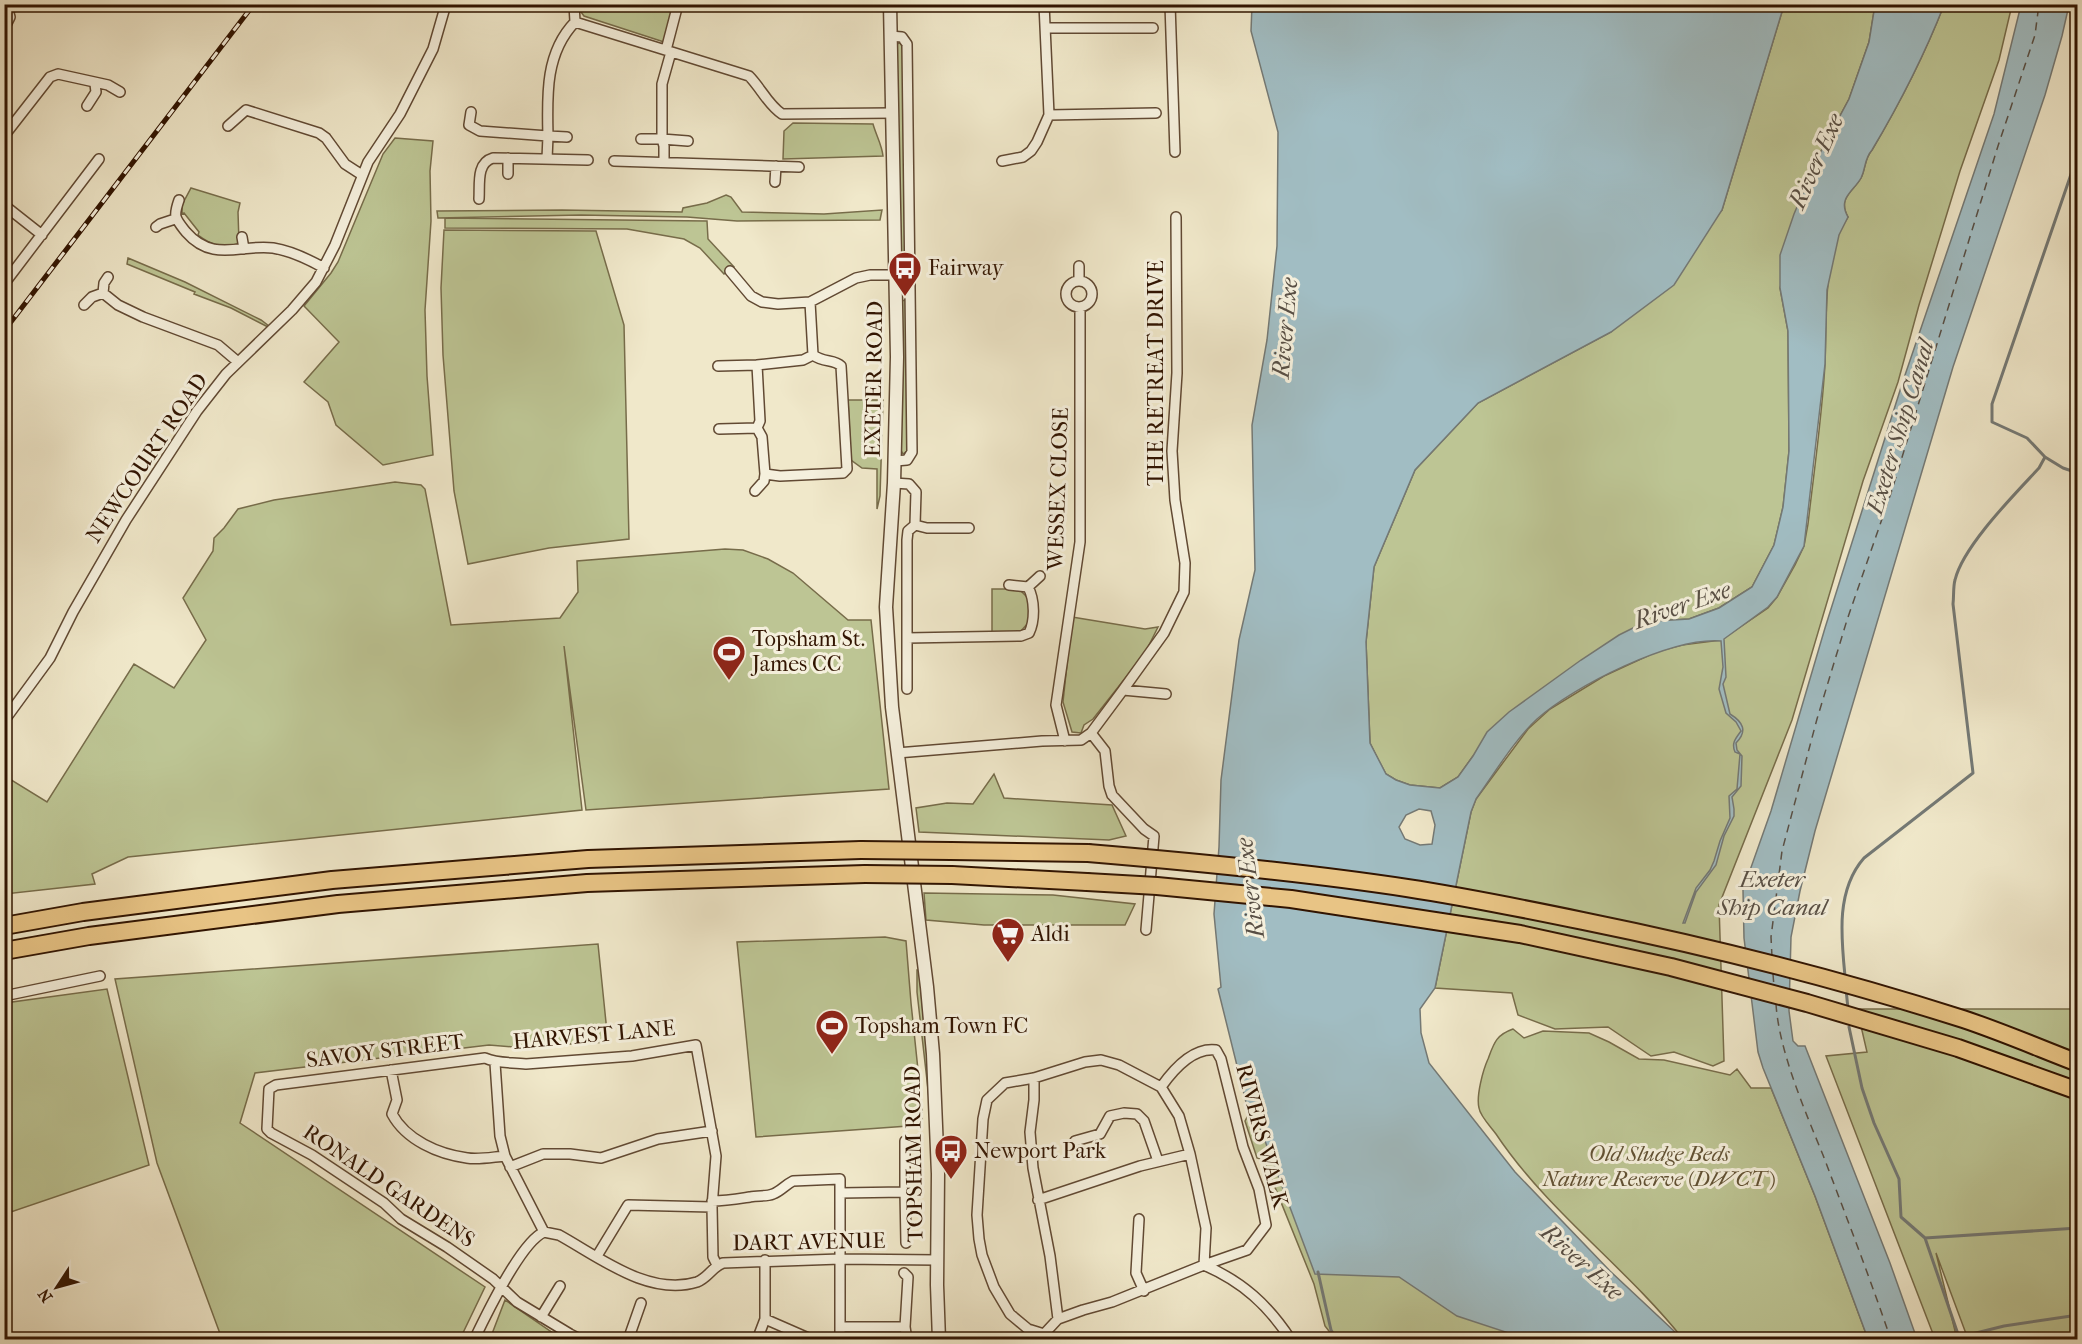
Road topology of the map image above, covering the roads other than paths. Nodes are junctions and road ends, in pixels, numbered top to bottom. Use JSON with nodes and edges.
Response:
{"nodes":[{"id":1,"x":447,"y":4,"type":"edge"},
{"id":2,"x":574,"y":4,"type":"edge"},
{"id":3,"x":678,"y":4,"type":"edge"},
{"id":4,"x":890,"y":4,"type":"edge"},
{"id":5,"x":1044,"y":4,"type":"edge"},
{"id":6,"x":1170,"y":4,"type":"edge"},
{"id":7,"x":9,"y":7,"type":"edge"},
{"id":8,"x":575,"y":22,"type":"junction"},
{"id":9,"x":1045,"y":28,"type":"junction"},
{"id":10,"x":1153,"y":28,"type":"dead end"},
{"id":11,"x":4,"y":29,"type":"edge"},
{"id":12,"x":890,"y":36,"type":"junction"},
{"id":13,"x":669,"y":51,"type":"junction"},
{"id":14,"x":95,"y":84,"type":"junction"},
{"id":15,"x":120,"y":92,"type":"dead end"},
{"id":16,"x":87,"y":106,"type":"dead end"},
{"id":17,"x":471,"y":112,"type":"dead end"},
{"id":18,"x":893,"y":112,"type":"junction"},
{"id":19,"x":1156,"y":113,"type":"dead end"},
{"id":20,"x":1049,"y":115,"type":"junction"},
{"id":21,"x":228,"y":126,"type":"dead end"},
{"id":22,"x":4,"y":136,"type":"edge"},
{"id":23,"x":548,"y":136,"type":"junction"},
{"id":24,"x":567,"y":136,"type":"dead end"},
{"id":25,"x":641,"y":139,"type":"dead end"},
{"id":26,"x":662,"y":139,"type":"junction"},
{"id":27,"x":688,"y":141,"type":"dead end"},
{"id":28,"x":1175,"y":152,"type":"dead end"},
{"id":29,"x":508,"y":158,"type":"junction"},
{"id":30,"x":99,"y":159,"type":"dead end"},
{"id":31,"x":547,"y":159,"type":"junction"},
{"id":32,"x":588,"y":160,"type":"dead end"},
{"id":33,"x":614,"y":161,"type":"dead end"},
{"id":34,"x":1002,"y":161,"type":"dead end"},
{"id":35,"x":664,"y":162,"type":"junction"},
{"id":36,"x":776,"y":166,"type":"junction"},
{"id":37,"x":799,"y":167,"type":"dead end"},
{"id":38,"x":508,"y":174,"type":"dead end"},
{"id":39,"x":362,"y":175,"type":"junction"},
{"id":40,"x":775,"y":182,"type":"dead end"},
{"id":41,"x":479,"y":199,"type":"dead end"},
{"id":42,"x":179,"y":200,"type":"dead end"},
{"id":43,"x":4,"y":205,"type":"edge"},
{"id":44,"x":1176,"y":217,"type":"dead end"},
{"id":45,"x":176,"y":219,"type":"junction"},
{"id":46,"x":156,"y":227,"type":"dead end"},
{"id":47,"x":42,"y":235,"type":"junction"},
{"id":48,"x":242,"y":237,"type":"dead end"},
{"id":49,"x":244,"y":249,"type":"junction"},
{"id":50,"x":1079,"y":266,"type":"dead end"},
{"id":51,"x":324,"y":268,"type":"junction"},
{"id":52,"x":730,"y":271,"type":"dead end"},
{"id":53,"x":896,"y":275,"type":"junction"},
{"id":54,"x":108,"y":277,"type":"dead end"},
{"id":55,"x":1079,"y":281,"type":"junction"},
{"id":56,"x":4,"y":284,"type":"edge"},
{"id":57,"x":103,"y":293,"type":"junction"},
{"id":58,"x":810,"y":302,"type":"junction"},
{"id":59,"x":84,"y":306,"type":"dead end"},
{"id":60,"x":1080,"y":307,"type":"junction"},
{"id":61,"x":813,"y":355,"type":"junction"},
{"id":62,"x":238,"y":362,"type":"junction"},
{"id":63,"x":757,"y":364,"type":"junction"},
{"id":64,"x":718,"y":366,"type":"dead end"},
{"id":65,"x":757,"y":428,"type":"junction"},
{"id":66,"x":719,"y":429,"type":"dead end"},
{"id":67,"x":895,"y":461,"type":"junction"},
{"id":68,"x":765,"y":474,"type":"junction"},
{"id":69,"x":894,"y":483,"type":"junction"},
{"id":70,"x":755,"y":491,"type":"dead end"},
{"id":71,"x":915,"y":525,"type":"junction"},
{"id":72,"x":969,"y":528,"type":"dead end"},
{"id":73,"x":1040,"y":576,"type":"dead end"},
{"id":74,"x":1009,"y":585,"type":"dead end"},
{"id":75,"x":1028,"y":587,"type":"junction"},
{"id":76,"x":907,"y":638,"type":"junction"},
{"id":77,"x":907,"y":689,"type":"dead end"},
{"id":78,"x":1123,"y":690,"type":"junction"},
{"id":79,"x":1166,"y":694,"type":"dead end"},
{"id":80,"x":4,"y":721,"type":"edge"},
{"id":81,"x":1091,"y":733,"type":"junction"},
{"id":82,"x":1065,"y":741,"type":"junction"},
{"id":83,"x":897,"y":753,"type":"junction"},
{"id":84,"x":4,"y":926,"type":"edge"},
{"id":85,"x":1146,"y":930,"type":"dead end"},
{"id":86,"x":4,"y":951,"type":"edge"},
{"id":87,"x":100,"y":976,"type":"dead end"},
{"id":88,"x":4,"y":996,"type":"edge"},
{"id":89,"x":495,"y":1063,"type":"junction"},
{"id":90,"x":2078,"y":1063,"type":"edge"},
{"id":91,"x":391,"y":1070,"type":"junction"},
{"id":92,"x":1034,"y":1078,"type":"junction"},
{"id":93,"x":1161,"y":1087,"type":"junction"},
{"id":94,"x":2078,"y":1091,"type":"edge"},
{"id":95,"x":268,"y":1113,"type":"joint"},
{"id":96,"x":712,"y":1131,"type":"junction"},
{"id":97,"x":906,"y":1141,"type":"dead end"},
{"id":98,"x":1075,"y":1141,"type":"dead end"},
{"id":99,"x":1190,"y":1154,"type":"junction"},
{"id":100,"x":504,"y":1156,"type":"junction"},
{"id":101,"x":1158,"y":1161,"type":"junction"},
{"id":102,"x":510,"y":1167,"type":"junction"},
{"id":103,"x":905,"y":1192,"type":"junction"},
{"id":104,"x":840,"y":1193,"type":"junction"},
{"id":105,"x":1038,"y":1200,"type":"junction"},
{"id":106,"x":712,"y":1204,"type":"junction"},
{"id":107,"x":1139,"y":1219,"type":"dead end"},
{"id":108,"x":544,"y":1232,"type":"junction"},
{"id":109,"x":906,"y":1243,"type":"dead end"},
{"id":110,"x":597,"y":1256,"type":"junction"},
{"id":111,"x":840,"y":1259,"type":"junction"},
{"id":112,"x":765,"y":1260,"type":"junction"},
{"id":113,"x":937,"y":1260,"type":"junction"},
{"id":114,"x":717,"y":1265,"type":"junction"},
{"id":115,"x":1204,"y":1265,"type":"junction"},
{"id":116,"x":904,"y":1273,"type":"dead end"},
{"id":117,"x":502,"y":1286,"type":"junction"},
{"id":118,"x":560,"y":1286,"type":"dead end"},
{"id":119,"x":1144,"y":1291,"type":"junction"},
{"id":120,"x":641,"y":1303,"type":"dead end"},
{"id":121,"x":542,"y":1317,"type":"junction"},
{"id":122,"x":765,"y":1319,"type":"junction"},
{"id":123,"x":1058,"y":1319,"type":"junction"},
{"id":124,"x":841,"y":1327,"type":"junction"},
{"id":125,"x":905,"y":1327,"type":"junction"},
{"id":126,"x":1044,"y":1337,"type":"edge"},
{"id":127,"x":474,"y":1340,"type":"edge"},
{"id":128,"x":582,"y":1340,"type":"edge"},
{"id":129,"x":628,"y":1340,"type":"edge"},
{"id":130,"x":757,"y":1340,"type":"edge"},
{"id":131,"x":813,"y":1340,"type":"edge"},
{"id":132,"x":840,"y":1340,"type":"edge"},
{"id":133,"x":907,"y":1340,"type":"edge"},
{"id":134,"x":939,"y":1340,"type":"edge"},
{"id":135,"x":1291,"y":1340,"type":"edge"}],
"edges":[{"from":1,"to":39,"type":"street","name":"NEWCOURT ROAD"},
{"from":2,"to":8,"type":"street"},
{"from":3,"to":13,"type":"street"},
{"from":4,"to":12,"type":"street","name":"EXETER ROAD"},
{"from":5,"to":9,"type":"street"},
{"from":6,"to":28,"type":"street"},
{"from":7,"to":11,"type":"street"},
{"from":8,"to":13,"type":"street"},
{"from":8,"to":23,"type":"street"},
{"from":9,"to":10,"type":"street"},
{"from":9,"to":20,"type":"street"},
{"from":12,"to":18,"type":"street","name":"EXETER ROAD"},
{"from":12,"to":67,"type":"street"},
{"from":13,"to":18,"type":"street"},
{"from":13,"to":26,"type":"street"},
{"from":14,"to":15,"type":"street"},
{"from":14,"to":16,"type":"street"},
{"from":14,"to":22,"type":"street"},
{"from":17,"to":23,"type":"street"},
{"from":18,"to":53,"type":"street","name":"EXETER ROAD"},
{"from":19,"to":20,"type":"street"},
{"from":20,"to":34,"type":"street"},
{"from":21,"to":39,"type":"street"},
{"from":23,"to":24,"type":"street"},
{"from":23,"to":31,"type":"street"},
{"from":25,"to":26,"type":"street"},
{"from":26,"to":27,"type":"street"},
{"from":26,"to":35,"type":"street"},
{"from":29,"to":31,"type":"street"},
{"from":29,"to":38,"type":"street"},
{"from":29,"to":41,"type":"street"},
{"from":30,"to":47,"type":"street"},
{"from":31,"to":32,"type":"street"},
{"from":33,"to":35,"type":"street"},
{"from":35,"to":36,"type":"street"},
{"from":36,"to":37,"type":"street"},
{"from":36,"to":40,"type":"street"},
{"from":39,"to":51,"type":"street","name":"NEWCOURT ROAD"},
{"from":42,"to":45,"type":"street"},
{"from":43,"to":47,"type":"street"},
{"from":44,"to":78,"type":"street","name":"THE RETREAT DRIVE"},
{"from":45,"to":46,"type":"street"},
{"from":45,"to":49,"type":"street"},
{"from":47,"to":56,"type":"street"},
{"from":48,"to":49,"type":"street"},
{"from":49,"to":51,"type":"street"},
{"from":50,"to":55,"type":"street","name":"WESSEX CLOSE"},
{"from":51,"to":62,"type":"street","name":"NEWCOURT ROAD"},
{"from":52,"to":58,"type":"street"},
{"from":53,"to":58,"type":"street"},
{"from":53,"to":67,"type":"street","name":"EXETER ROAD"},
{"from":54,"to":57,"type":"street"},
{"from":55,"to":60,"type":"street","name":"WESSEX CLOSE"},
{"from":55,"to":60,"type":"street","name":"WESSEX CLOSE"},
{"from":57,"to":59,"type":"street"},
{"from":57,"to":62,"type":"street"},
{"from":58,"to":61,"type":"street"},
{"from":60,"to":82,"type":"street","name":"WESSEX CLOSE"},
{"from":61,"to":63,"type":"street"},
{"from":61,"to":68,"type":"street"},
{"from":62,"to":80,"type":"street","name":"NEWCOURT ROAD"},
{"from":63,"to":64,"type":"street"},
{"from":63,"to":65,"type":"street"},
{"from":65,"to":66,"type":"street"},
{"from":65,"to":68,"type":"street"},
{"from":67,"to":69,"type":"street","name":"EXETER ROAD"},
{"from":68,"to":70,"type":"street"},
{"from":69,"to":71,"type":"street"},
{"from":69,"to":83,"type":"street","name":"EXETER ROAD"},
{"from":71,"to":72,"type":"street"},
{"from":71,"to":76,"type":"street"},
{"from":73,"to":75,"type":"street"},
{"from":74,"to":75,"type":"street"},
{"from":75,"to":76,"type":"street"},
{"from":76,"to":77,"type":"street"},
{"from":78,"to":79,"type":"street"},
{"from":78,"to":81,"type":"street","name":"THE RETREAT DRIVE"},
{"from":81,"to":82,"type":"street"},
{"from":81,"to":85,"type":"street"},
{"from":82,"to":83,"type":"street"},
{"from":83,"to":113,"type":"street","name":"TOPSHAM ROAD"},
{"from":84,"to":90,"type":"highway","bridge":true},
{"from":86,"to":94,"type":"highway","bridge":true},
{"from":87,"to":88,"type":"street"},
{"from":89,"to":91,"type":"street","name":"SAVOY STREET"},
{"from":89,"to":96,"type":"street","name":"HARVEST LANE"},
{"from":89,"to":100,"type":"street","name":"SAVOY STREET"},
{"from":91,"to":95,"type":"street","name":"SAVOY STREET"},
{"from":91,"to":100,"type":"street"},
{"from":92,"to":93,"type":"street"},
{"from":92,"to":105,"type":"street"},
{"from":92,"to":126,"type":"street"},
{"from":93,"to":99,"type":"street"},
{"from":93,"to":115,"type":"street","name":"RIVERS WALK"},
{"from":95,"to":117,"type":"street","name":"RONALD GARDENS"},
{"from":96,"to":102,"type":"street"},
{"from":96,"to":106,"type":"street"},
{"from":97,"to":103,"type":"street"},
{"from":98,"to":101,"type":"street"},
{"from":99,"to":101,"type":"street"},
{"from":99,"to":115,"type":"street"},
{"from":100,"to":102,"type":"street","name":"SAVOY STREET"},
{"from":101,"to":105,"type":"street"},
{"from":102,"to":108,"type":"street","name":"SAVOY STREET"},
{"from":103,"to":104,"type":"street"},
{"from":103,"to":109,"type":"street"},
{"from":104,"to":106,"type":"street"},
{"from":104,"to":111,"type":"street"},
{"from":105,"to":123,"type":"street"},
{"from":106,"to":110,"type":"street"},
{"from":106,"to":114,"type":"street"},
{"from":107,"to":119,"type":"street"},
{"from":108,"to":110,"type":"street","name":"DART AVENUE"},
{"from":108,"to":117,"type":"street"},
{"from":110,"to":114,"type":"street","name":"DART AVENUE"},
{"from":111,"to":112,"type":"street","name":"DART AVENUE"},
{"from":111,"to":113,"type":"street","name":"DART AVENUE"},
{"from":111,"to":124,"type":"street"},
{"from":112,"to":114,"type":"street","name":"DART AVENUE"},
{"from":112,"to":122,"type":"street"},
{"from":113,"to":134,"type":"street","name":"TOPSHAM ROAD"},
{"from":115,"to":119,"type":"street"},
{"from":115,"to":135,"type":"street"},
{"from":116,"to":125,"type":"street"},
{"from":117,"to":121,"type":"street","name":"RONALD GARDENS"},
{"from":117,"to":127,"type":"street"},
{"from":118,"to":121,"type":"street"},
{"from":119,"to":123,"type":"street"},
{"from":120,"to":129,"type":"street"},
{"from":121,"to":128,"type":"street","name":"RONALD GARDENS"},
{"from":122,"to":130,"type":"street"},
{"from":122,"to":131,"type":"street"},
{"from":123,"to":126,"type":"street"},
{"from":124,"to":125,"type":"street"},
{"from":124,"to":132,"type":"street"},
{"from":125,"to":133,"type":"street"}]}
